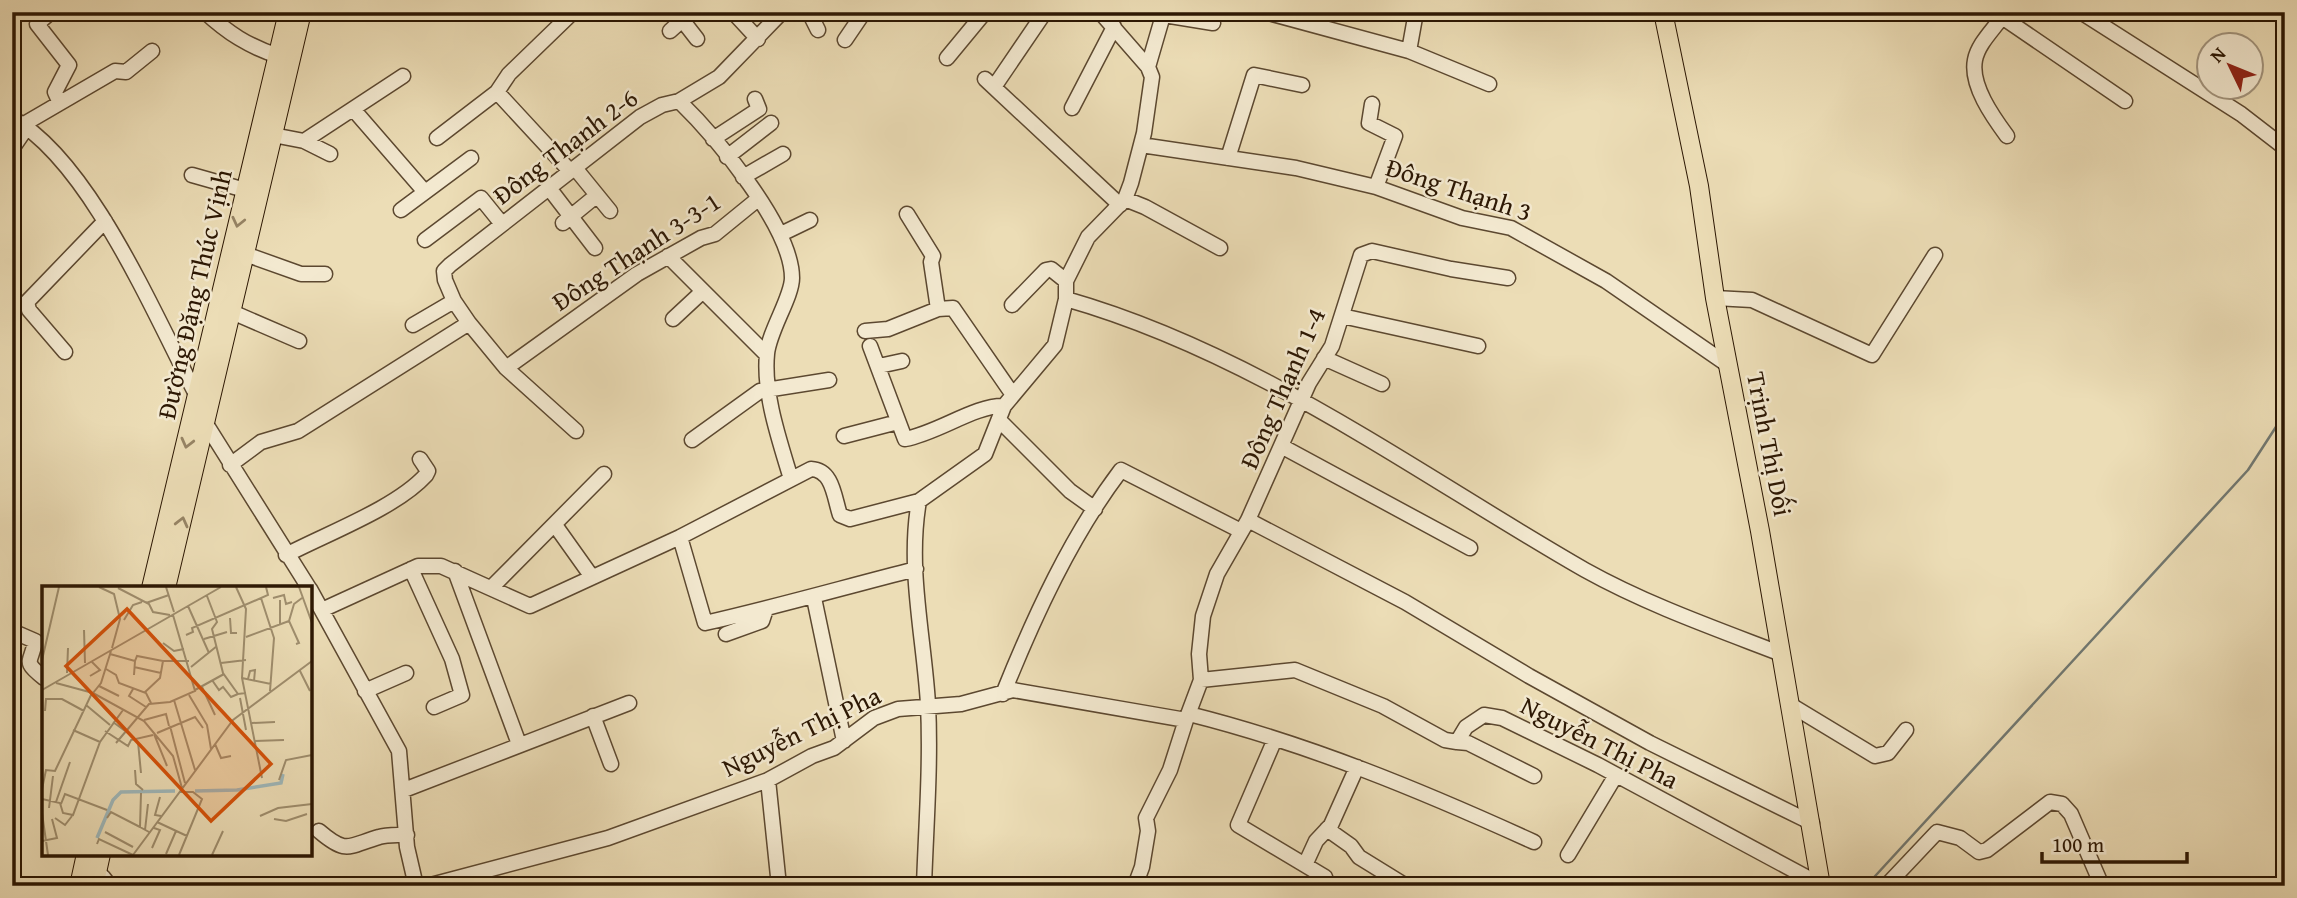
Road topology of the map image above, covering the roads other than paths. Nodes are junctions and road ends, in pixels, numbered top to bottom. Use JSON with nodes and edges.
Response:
{"nodes":[{"id":1,"x":51,"y":12,"type":"edge"},
{"id":2,"x":205,"y":12,"type":"edge"},
{"id":3,"x":733,"y":12,"type":"edge"},
{"id":4,"x":782,"y":12,"type":"edge"},
{"id":5,"x":809,"y":12,"type":"edge"},
{"id":6,"x":864,"y":12,"type":"edge"},
{"id":7,"x":985,"y":12,"type":"edge"},
{"id":8,"x":1045,"y":12,"type":"edge"},
{"id":9,"x":1100,"y":12,"type":"edge"},
{"id":10,"x":1265,"y":12,"type":"edge"},
{"id":11,"x":1416,"y":12,"type":"edge"},
{"id":12,"x":1663,"y":12,"type":"edge"},
{"id":13,"x":2081,"y":12,"type":"edge"},
{"id":14,"x":301,"y":13,"type":"edge"},
{"id":15,"x":1164,"y":13,"type":"edge"},
{"id":16,"x":570,"y":15,"type":"dead end"},
{"id":17,"x":683,"y":15,"type":"edge"},
{"id":18,"x":2004,"y":15,"type":"edge"},
{"id":19,"x":1213,"y":23,"type":"dead end"},
{"id":20,"x":1114,"y":27,"type":"junction"},
{"id":21,"x":818,"y":30,"type":"dead end"},
{"id":22,"x":670,"y":32,"type":"dead end"},
{"id":23,"x":697,"y":38,"type":"dead end"},
{"id":24,"x":758,"y":39,"type":"junction"},
{"id":25,"x":845,"y":40,"type":"dead end"},
{"id":26,"x":152,"y":51,"type":"dead end"},
{"id":27,"x":1409,"y":51,"type":"junction"},
{"id":28,"x":278,"y":56,"type":"junction"},
{"id":29,"x":947,"y":58,"type":"dead end"},
{"id":30,"x":1148,"y":66,"type":"junction"},
{"id":31,"x":403,"y":76,"type":"dead end"},
{"id":32,"x":1489,"y":84,"type":"dead end"},
{"id":33,"x":1301,"y":85,"type":"dead end"},
{"id":34,"x":497,"y":92,"type":"junction"},
{"id":35,"x":755,"y":99,"type":"dead end"},
{"id":36,"x":2125,"y":101,"type":"dead end"},
{"id":37,"x":679,"y":102,"type":"junction"},
{"id":38,"x":60,"y":103,"type":"junction"},
{"id":39,"x":1372,"y":104,"type":"dead end"},
{"id":40,"x":1072,"y":108,"type":"dead end"},
{"id":41,"x":353,"y":109,"type":"junction"},
{"id":42,"x":21,"y":123,"type":"edge"},
{"id":43,"x":771,"y":123,"type":"dead end"},
{"id":44,"x":273,"y":135,"type":"junction"},
{"id":45,"x":2007,"y":135,"type":"dead end"},
{"id":46,"x":437,"y":138,"type":"dead end"},
{"id":47,"x":713,"y":139,"type":"junction"},
{"id":48,"x":304,"y":141,"type":"junction"},
{"id":49,"x":1141,"y":145,"type":"junction"},
{"id":50,"x":2285,"y":148,"type":"edge"},
{"id":51,"x":12,"y":149,"type":"edge"},
{"id":52,"x":330,"y":154,"type":"dead end"},
{"id":53,"x":783,"y":154,"type":"dead end"},
{"id":54,"x":727,"y":157,"type":"junction"},
{"id":55,"x":471,"y":158,"type":"dead end"},
{"id":56,"x":1228,"y":158,"type":"junction"},
{"id":57,"x":573,"y":170,"type":"junction"},
{"id":58,"x":192,"y":175,"type":"dead end"},
{"id":59,"x":743,"y":177,"type":"junction"},
{"id":60,"x":1376,"y":187,"type":"junction"},
{"id":61,"x":549,"y":188,"type":"junction"},
{"id":62,"x":245,"y":190,"type":"junction"},
{"id":63,"x":425,"y":192,"type":"junction"},
{"id":64,"x":596,"y":196,"type":"junction"},
{"id":65,"x":758,"y":198,"type":"junction"},
{"id":66,"x":1122,"y":202,"type":"junction"},
{"id":67,"x":401,"y":210,"type":"dead end"},
{"id":68,"x":610,"y":211,"type":"dead end"},
{"id":69,"x":907,"y":214,"type":"dead end"},
{"id":70,"x":567,"y":220,"type":"junction"},
{"id":71,"x":810,"y":220,"type":"dead end"},
{"id":72,"x":104,"y":221,"type":"junction"},
{"id":73,"x":502,"y":224,"type":"junction"},
{"id":74,"x":781,"y":234,"type":"junction"},
{"id":75,"x":425,"y":240,"type":"dead end"},
{"id":76,"x":595,"y":248,"type":"dead end"},
{"id":77,"x":1220,"y":248,"type":"dead end"},
{"id":78,"x":245,"y":254,"type":"junction"},
{"id":79,"x":1935,"y":255,"type":"dead end"},
{"id":80,"x":668,"y":256,"type":"junction"},
{"id":81,"x":325,"y":274,"type":"dead end"},
{"id":82,"x":1508,"y":278,"type":"dead end"},
{"id":83,"x":1066,"y":281,"type":"junction"},
{"id":84,"x":702,"y":292,"type":"junction"},
{"id":85,"x":1715,"y":298,"type":"junction"},
{"id":86,"x":1066,"y":299,"type":"junction"},
{"id":87,"x":454,"y":302,"type":"junction"},
{"id":88,"x":1012,"y":305,"type":"dead end"},
{"id":89,"x":938,"y":309,"type":"junction"},
{"id":90,"x":232,"y":312,"type":"junction"},
{"id":91,"x":1342,"y":316,"type":"junction"},
{"id":92,"x":673,"y":319,"type":"dead end"},
{"id":93,"x":469,"y":323,"type":"junction"},
{"id":94,"x":412,"y":325,"type":"dead end"},
{"id":95,"x":864,"y":331,"type":"dead end"},
{"id":96,"x":299,"y":341,"type":"dead end"},
{"id":97,"x":870,"y":346,"type":"dead end"},
{"id":98,"x":1478,"y":346,"type":"dead end"},
{"id":99,"x":65,"y":352,"type":"dead end"},
{"id":100,"x":767,"y":355,"type":"junction"},
{"id":101,"x":1324,"y":358,"type":"junction"},
{"id":102,"x":902,"y":361,"type":"dead end"},
{"id":103,"x":1728,"y":365,"type":"junction"},
{"id":104,"x":879,"y":366,"type":"junction"},
{"id":105,"x":506,"y":369,"type":"junction"},
{"id":106,"x":830,"y":380,"type":"dead end"},
{"id":107,"x":1382,"y":384,"type":"dead end"},
{"id":108,"x":770,"y":388,"type":"junction"},
{"id":109,"x":198,"y":398,"type":"junction"},
{"id":110,"x":1303,"y":402,"type":"junction"},
{"id":111,"x":1005,"y":407,"type":"junction"},
{"id":112,"x":898,"y":422,"type":"junction"},
{"id":113,"x":206,"y":424,"type":"junction"},
{"id":114,"x":576,"y":431,"type":"dead end"},
{"id":115,"x":844,"y":436,"type":"dead end"},
{"id":116,"x":691,"y":440,"type":"dead end"},
{"id":117,"x":1283,"y":447,"type":"junction"},
{"id":118,"x":420,"y":459,"type":"dead end"},
{"id":119,"x":230,"y":465,"type":"junction"},
{"id":120,"x":604,"y":474,"type":"dead end"},
{"id":121,"x":791,"y":479,"type":"junction"},
{"id":122,"x":919,"y":501,"type":"junction"},
{"id":123,"x":1095,"y":509,"type":"junction"},
{"id":124,"x":555,"y":525,"type":"junction"},
{"id":125,"x":1245,"y":525,"type":"junction"},
{"id":126,"x":680,"y":537,"type":"junction"},
{"id":127,"x":1470,"y":548,"type":"dead end"},
{"id":128,"x":286,"y":555,"type":"junction"},
{"id":129,"x":411,"y":569,"type":"junction"},
{"id":130,"x":916,"y":569,"type":"junction"},
{"id":131,"x":454,"y":572,"type":"junction"},
{"id":132,"x":592,"y":577,"type":"junction"},
{"id":133,"x":151,"y":586,"type":"edge"},
{"id":134,"x":166,"y":586,"type":"edge"},
{"id":135,"x":309,"y":586,"type":"edge"},
{"id":136,"x":492,"y":587,"type":"junction"},
{"id":137,"x":312,"y":591,"type":"edge"},
{"id":138,"x":814,"y":597,"type":"junction"},
{"id":139,"x":324,"y":609,"type":"junction"},
{"id":140,"x":766,"y":609,"type":"junction"},
{"id":141,"x":12,"y":631,"type":"edge"},
{"id":142,"x":726,"y":634,"type":"dead end"},
{"id":143,"x":1779,"y":653,"type":"junction"},
{"id":144,"x":407,"y":673,"type":"dead end"},
{"id":145,"x":42,"y":676,"type":"edge"},
{"id":146,"x":1201,"y":680,"type":"junction"},
{"id":147,"x":365,"y":691,"type":"junction"},
{"id":148,"x":1003,"y":694,"type":"junction"},
{"id":149,"x":629,"y":703,"type":"dead end"},
{"id":150,"x":1789,"y":704,"type":"junction"},
{"id":151,"x":928,"y":706,"type":"junction"},
{"id":152,"x":434,"y":707,"type":"dead end"},
{"id":153,"x":593,"y":716,"type":"junction"},
{"id":154,"x":1188,"y":717,"type":"junction"},
{"id":155,"x":1906,"y":730,"type":"dead end"},
{"id":156,"x":1275,"y":739,"type":"junction"},
{"id":157,"x":844,"y":741,"type":"junction"},
{"id":158,"x":1457,"y":742,"type":"junction"},
{"id":159,"x":519,"y":744,"type":"junction"},
{"id":160,"x":611,"y":764,"type":"dead end"},
{"id":161,"x":1357,"y":767,"type":"junction"},
{"id":162,"x":1616,"y":775,"type":"junction"},
{"id":163,"x":1534,"y":776,"type":"dead end"},
{"id":164,"x":768,"y":780,"type":"junction"},
{"id":165,"x":404,"y":790,"type":"junction"},
{"id":166,"x":1812,"y":823,"type":"junction"},
{"id":167,"x":1327,"y":829,"type":"junction"},
{"id":168,"x":318,"y":831,"type":"dead end"},
{"id":169,"x":407,"y":835,"type":"junction"},
{"id":170,"x":1534,"y":842,"type":"dead end"},
{"id":171,"x":1567,"y":855,"type":"dead end"},
{"id":172,"x":86,"y":856,"type":"edge"},
{"id":173,"x":101,"y":856,"type":"edge"},
{"id":174,"x":1305,"y":865,"type":"junction"},
{"id":175,"x":1325,"y":877,"type":"dead end"},
{"id":176,"x":100,"y":883,"type":"edge"},
{"id":177,"x":79,"y":886,"type":"edge"},
{"id":178,"x":416,"y":886,"type":"edge"},
{"id":179,"x":427,"y":886,"type":"edge"},
{"id":180,"x":779,"y":886,"type":"edge"},
{"id":181,"x":924,"y":886,"type":"edge"},
{"id":182,"x":1135,"y":886,"type":"edge"},
{"id":183,"x":1406,"y":886,"type":"edge"},
{"id":184,"x":1821,"y":886,"type":"edge"},
{"id":185,"x":1886,"y":886,"type":"edge"},
{"id":186,"x":2102,"y":886,"type":"edge"}],
"edges":[{"from":1,"to":38,"type":"street"},
{"from":2,"to":28,"type":"street"},
{"from":3,"to":24,"type":"street"},
{"from":4,"to":24,"type":"street"},
{"from":5,"to":21,"type":"street"},
{"from":6,"to":25,"type":"street"},
{"from":7,"to":29,"type":"street"},
{"from":8,"to":66,"type":"street"},
{"from":9,"to":20,"type":"street"},
{"from":10,"to":27,"type":"street"},
{"from":11,"to":27,"type":"street"},
{"from":12,"to":85,"type":"main road","name":"Trịnh Thị Dối"},
{"from":13,"to":50,"type":"street"},
{"from":14,"to":28,"type":"main road","name":"Đường Đặng Thúc Vịnh"},
{"from":14,"to":44,"type":"main road","name":"Đường Đặng Thúc Vịnh"},
{"from":15,"to":19,"type":"street"},
{"from":15,"to":30,"type":"street"},
{"from":16,"to":34,"type":"street"},
{"from":17,"to":22,"type":"street"},
{"from":17,"to":23,"type":"street"},
{"from":18,"to":36,"type":"street"},
{"from":18,"to":45,"type":"street"},
{"from":20,"to":30,"type":"street"},
{"from":20,"to":40,"type":"street"},
{"from":24,"to":37,"type":"street"},
{"from":26,"to":38,"type":"street"},
{"from":27,"to":32,"type":"street"},
{"from":28,"to":62,"type":"main road","name":"Đường Đặng Thúc Vịnh"},
{"from":30,"to":49,"type":"street"},
{"from":31,"to":41,"type":"street"},
{"from":33,"to":56,"type":"street"},
{"from":34,"to":46,"type":"street"},
{"from":34,"to":57,"type":"street"},
{"from":35,"to":47,"type":"street"},
{"from":37,"to":47,"type":"street","name":"Đông Thạnh 2-6"},
{"from":37,"to":57,"type":"street","name":"Đông Thạnh 2-6"},
{"from":38,"to":42,"type":"street"},
{"from":39,"to":60,"type":"street"},
{"from":41,"to":48,"type":"street"},
{"from":41,"to":63,"type":"street"},
{"from":42,"to":51,"type":"street"},
{"from":42,"to":72,"type":"street"},
{"from":43,"to":54,"type":"street"},
{"from":44,"to":48,"type":"street"},
{"from":44,"to":78,"type":"main road","name":"Đường Đặng Thúc Vịnh"},
{"from":47,"to":54,"type":"street","name":"Đông Thạnh 2-6"},
{"from":48,"to":52,"type":"street"},
{"from":49,"to":56,"type":"street","name":"Đông Thạnh 3"},
{"from":49,"to":66,"type":"street"},
{"from":53,"to":59,"type":"street"},
{"from":54,"to":59,"type":"street","name":"Đông Thạnh 2-6"},
{"from":55,"to":63,"type":"street"},
{"from":56,"to":60,"type":"street","name":"Đông Thạnh 3"},
{"from":57,"to":61,"type":"street","name":"Đông Thạnh 2-6"},
{"from":57,"to":64,"type":"street"},
{"from":58,"to":62,"type":"street"},
{"from":59,"to":65,"type":"street","name":"Đông Thạnh 2-6"},
{"from":60,"to":103,"type":"street","name":"Đông Thạnh 3"},
{"from":61,"to":70,"type":"street"},
{"from":61,"to":73,"type":"street","name":"Đông Thạnh 2-6"},
{"from":62,"to":109,"type":"main road","name":"Đường Đặng Thúc Vịnh","one_way":true},
{"from":63,"to":67,"type":"street"},
{"from":64,"to":68,"type":"street"},
{"from":64,"to":70,"type":"street"},
{"from":65,"to":74,"type":"street","name":"Đông Thạnh 2-6"},
{"from":65,"to":80,"type":"street","name":"Đông Thạnh 3-3-1"},
{"from":66,"to":77,"type":"street"},
{"from":66,"to":83,"type":"street"},
{"from":69,"to":89,"type":"street"},
{"from":70,"to":76,"type":"street"},
{"from":71,"to":74,"type":"street"},
{"from":72,"to":99,"type":"street"},
{"from":72,"to":109,"type":"street"},
{"from":73,"to":75,"type":"street"},
{"from":73,"to":87,"type":"street","name":"Đông Thạnh 2-6"},
{"from":74,"to":100,"type":"street","name":"Đông Thạnh 2-6"},
{"from":78,"to":81,"type":"street"},
{"from":78,"to":90,"type":"main road","name":"Đường Đặng Thúc Vịnh"},
{"from":79,"to":85,"type":"street"},
{"from":80,"to":84,"type":"street"},
{"from":80,"to":105,"type":"street","name":"Đông Thạnh 3-3-1"},
{"from":82,"to":91,"type":"street","name":"Đông Thạnh 1-4"},
{"from":83,"to":86,"type":"street"},
{"from":83,"to":88,"type":"street"},
{"from":84,"to":92,"type":"street"},
{"from":84,"to":100,"type":"street"},
{"from":85,"to":103,"type":"main road","name":"Trịnh Thị Dối"},
{"from":86,"to":110,"type":"street"},
{"from":86,"to":111,"type":"street"},
{"from":87,"to":93,"type":"street"},
{"from":87,"to":94,"type":"street"},
{"from":89,"to":95,"type":"street"},
{"from":89,"to":111,"type":"street"},
{"from":90,"to":96,"type":"street"},
{"from":90,"to":113,"type":"main road","name":"Đường Đặng Thúc Vịnh"},
{"from":91,"to":98,"type":"street"},
{"from":91,"to":101,"type":"street","name":"Đông Thạnh 1-4"},
{"from":93,"to":105,"type":"street"},
{"from":93,"to":119,"type":"street"},
{"from":97,"to":104,"type":"street"},
{"from":100,"to":108,"type":"street","name":"Đông Thạnh 2-6"},
{"from":101,"to":107,"type":"street"},
{"from":101,"to":110,"type":"street","name":"Đông Thạnh 1-4"},
{"from":102,"to":104,"type":"street"},
{"from":103,"to":143,"type":"main road","name":"Trịnh Thị Dối"},
{"from":104,"to":112,"type":"street"},
{"from":105,"to":114,"type":"street"},
{"from":106,"to":108,"type":"street"},
{"from":108,"to":116,"type":"street"},
{"from":108,"to":121,"type":"street","name":"Đông Thạnh 2-6"},
{"from":109,"to":133,"type":"main road","name":"Đường Đặng Thúc Vịnh","one_way":true},
{"from":110,"to":117,"type":"street","name":"Đông Thạnh 1-4"},
{"from":110,"to":143,"type":"street"},
{"from":111,"to":112,"type":"street"},
{"from":111,"to":122,"type":"street"},
{"from":111,"to":123,"type":"street"},
{"from":112,"to":115,"type":"street"},
{"from":113,"to":119,"type":"street"},
{"from":134,"to":113,"type":"main road","name":"Đường Đặng Thúc Vịnh","one_way":true},
{"from":117,"to":125,"type":"street","name":"Đông Thạnh 1-4"},
{"from":117,"to":127,"type":"street"},
{"from":118,"to":128,"type":"street"},
{"from":119,"to":128,"type":"street"},
{"from":120,"to":124,"type":"street"},
{"from":121,"to":122,"type":"street"},
{"from":121,"to":126,"type":"street"},
{"from":122,"to":130,"type":"street"},
{"from":123,"to":125,"type":"street"},
{"from":123,"to":148,"type":"street"},
{"from":124,"to":132,"type":"street"},
{"from":124,"to":136,"type":"street"},
{"from":125,"to":146,"type":"street","name":"Đông Thạnh 1-4"},
{"from":125,"to":166,"type":"street"},
{"from":126,"to":132,"type":"street"},
{"from":126,"to":140,"type":"street"},
{"from":128,"to":135,"type":"street"},
{"from":129,"to":131,"type":"street"},
{"from":129,"to":139,"type":"street"},
{"from":129,"to":152,"type":"street"},
{"from":130,"to":138,"type":"street"},
{"from":130,"to":151,"type":"street"},
{"from":131,"to":136,"type":"street"},
{"from":131,"to":159,"type":"street"},
{"from":132,"to":136,"type":"street"},
{"from":137,"to":139,"type":"street"},
{"from":138,"to":140,"type":"street"},
{"from":138,"to":157,"type":"street"},
{"from":139,"to":147,"type":"street"},
{"from":140,"to":142,"type":"street"},
{"from":141,"to":145,"type":"street"},
{"from":143,"to":150,"type":"main road","name":"Trịnh Thị Dối"},
{"from":144,"to":147,"type":"street"},
{"from":146,"to":154,"type":"street"},
{"from":146,"to":158,"type":"street"},
{"from":147,"to":165,"type":"street"},
{"from":148,"to":151,"type":"street","name":"Nguyễn Thị Pha"},
{"from":148,"to":154,"type":"street","name":"Nguyễn Thị Pha"},
{"from":149,"to":153,"type":"street"},
{"from":150,"to":155,"type":"street"},
{"from":150,"to":166,"type":"main road","name":"Trịnh Thị Dối"},
{"from":151,"to":157,"type":"street","name":"Nguyễn Thị Pha"},
{"from":151,"to":181,"type":"street"},
{"from":153,"to":159,"type":"street"},
{"from":153,"to":160,"type":"street"},
{"from":154,"to":156,"type":"street","name":"Nguyễn Thị Pha"},
{"from":154,"to":182,"type":"street"},
{"from":156,"to":161,"type":"street","name":"Nguyễn Thị Pha"},
{"from":156,"to":174,"type":"street"},
{"from":157,"to":164,"type":"street","name":"Nguyễn Thị Pha"},
{"from":158,"to":162,"type":"street","name":"Nguyễn Thị Pha"},
{"from":158,"to":163,"type":"street"},
{"from":159,"to":165,"type":"street"},
{"from":161,"to":167,"type":"street"},
{"from":161,"to":170,"type":"street","name":"Nguyễn Thị Pha"},
{"from":162,"to":171,"type":"street"},
{"from":162,"to":184,"type":"street","name":"Nguyễn Thị Pha"},
{"from":164,"to":179,"type":"street","name":"Nguyễn Thị Pha"},
{"from":164,"to":180,"type":"street"},
{"from":165,"to":169,"type":"street"},
{"from":166,"to":184,"type":"main road","name":"Trịnh Thị Dối"},
{"from":167,"to":174,"type":"street"},
{"from":167,"to":183,"type":"street"},
{"from":168,"to":169,"type":"street"},
{"from":169,"to":178,"type":"street"},
{"from":172,"to":177,"type":"main road"},
{"from":173,"to":176,"type":"main road"},
{"from":174,"to":175,"type":"street"},
{"from":185,"to":186,"type":"street"}]}
